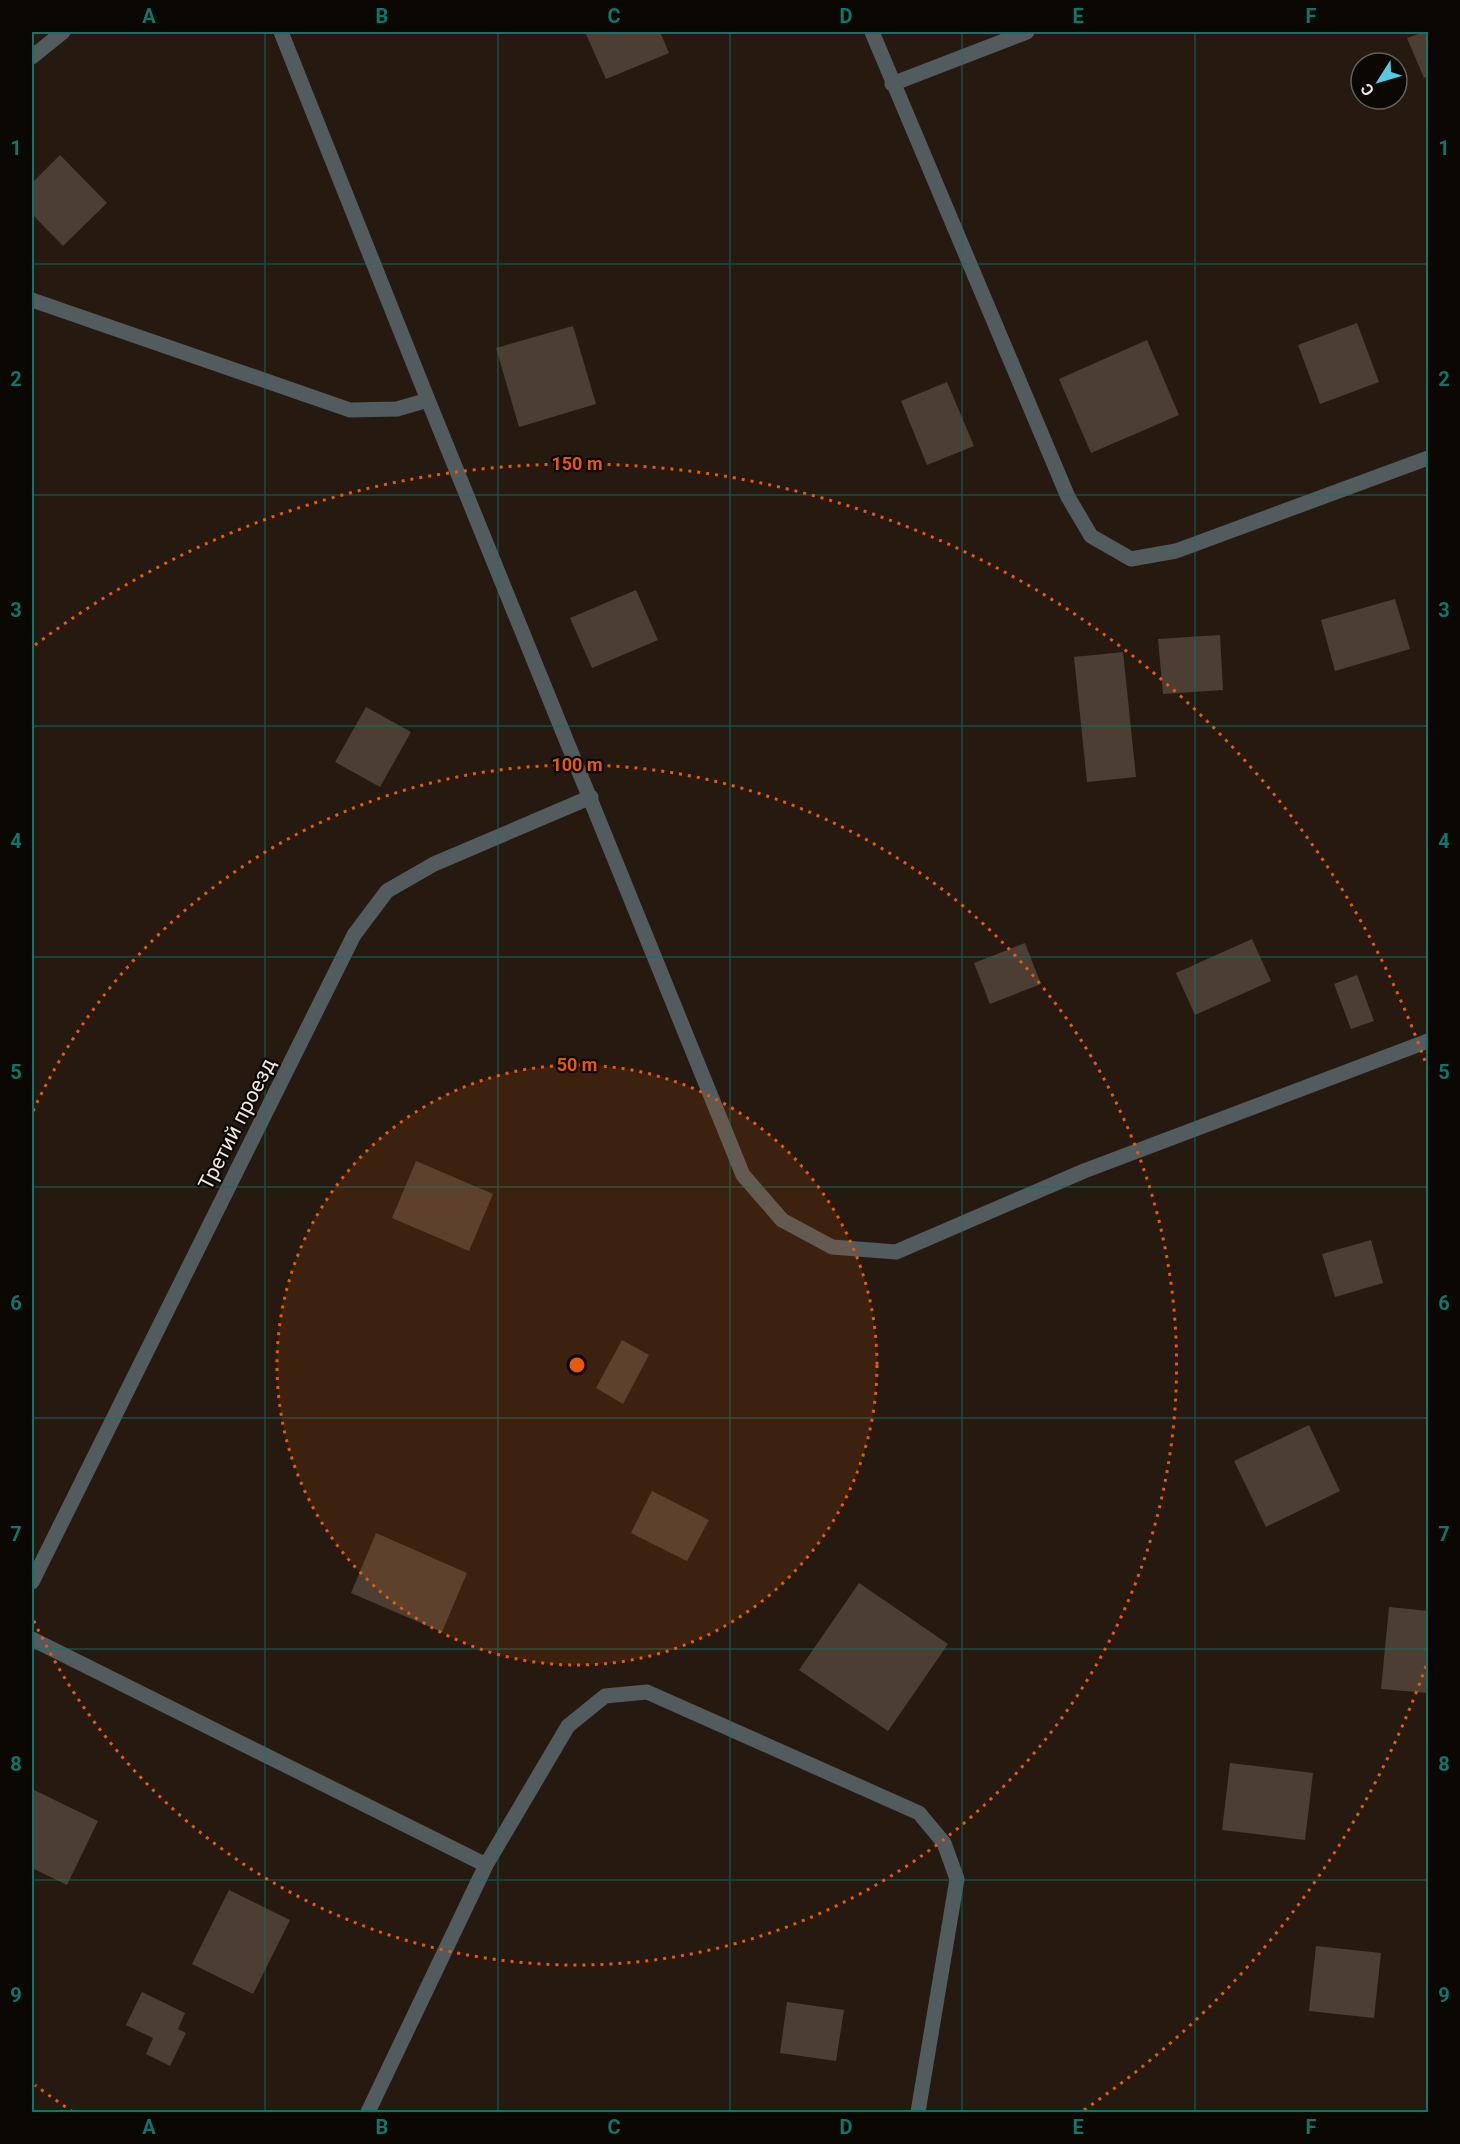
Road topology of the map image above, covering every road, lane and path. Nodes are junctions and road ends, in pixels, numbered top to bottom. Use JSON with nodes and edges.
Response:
{"nodes":[{"id":1,"x":63,"y":32,"type":"edge"},
{"id":2,"x":281,"y":32,"type":"edge"},
{"id":3,"x":872,"y":32,"type":"edge"},
{"id":4,"x":1027,"y":32,"type":"edge"},
{"id":5,"x":32,"y":57,"type":"edge"},
{"id":6,"x":892,"y":84,"type":"junction"},
{"id":7,"x":32,"y":300,"type":"edge"},
{"id":8,"x":428,"y":400,"type":"junction"},
{"id":9,"x":1428,"y":458,"type":"edge"},
{"id":10,"x":591,"y":797,"type":"junction"},
{"id":11,"x":1428,"y":1041,"type":"edge"},
{"id":12,"x":32,"y":1582,"type":"edge"},
{"id":13,"x":32,"y":1639,"type":"edge"},
{"id":14,"x":486,"y":1865,"type":"junction"},
{"id":15,"x":368,"y":2112,"type":"edge"},
{"id":16,"x":918,"y":2112,"type":"edge"}],
"edges":[{"from":1,"to":5,"type":"lane"},
{"from":2,"to":8,"type":"lane"},
{"from":3,"to":6,"type":"lane"},
{"from":4,"to":6,"type":"lane"},
{"from":6,"to":9,"type":"lane"},
{"from":7,"to":8,"type":"lane"},
{"from":8,"to":10,"type":"lane"},
{"from":10,"to":11,"type":"lane"},
{"from":10,"to":12,"type":"lane","name":"Третий проезд"},
{"from":13,"to":14,"type":"lane"},
{"from":14,"to":15,"type":"lane"},
{"from":14,"to":16,"type":"lane"}]}
